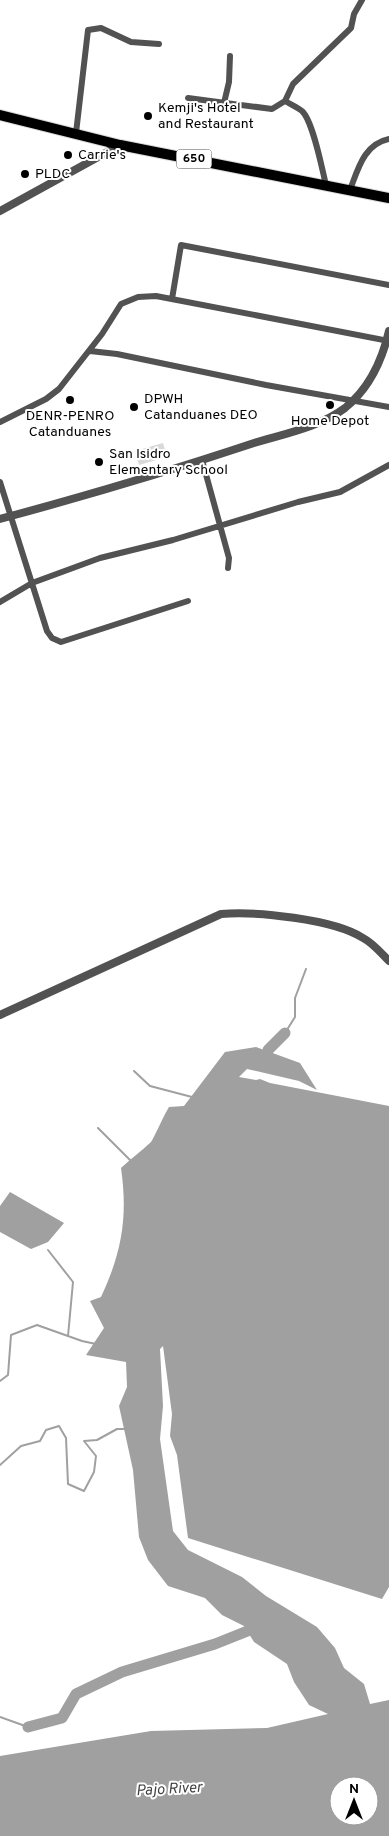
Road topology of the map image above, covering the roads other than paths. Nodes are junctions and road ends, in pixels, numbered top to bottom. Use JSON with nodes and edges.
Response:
{"nodes":[{"id":1,"x":362,"y":0,"type":"edge"},
{"id":2,"x":159,"y":44,"type":"dead end"},
{"id":3,"x":230,"y":56,"type":"dead end"},
{"id":4,"x":188,"y":98,"type":"dead end"},
{"id":5,"x":285,"y":101,"type":"junction"},
{"id":6,"x":224,"y":104,"type":"junction"},
{"id":7,"x":0,"y":115,"type":"edge"},
{"id":8,"x":76,"y":133,"type":"junction"},
{"id":9,"x":389,"y":139,"type":"edge"},
{"id":10,"x":120,"y":145,"type":"junction"},
{"id":11,"x":326,"y":185,"type":"junction"},
{"id":12,"x":350,"y":190,"type":"junction"},
{"id":13,"x":389,"y":198,"type":"edge"},
{"id":14,"x":0,"y":211,"type":"edge"},
{"id":15,"x":389,"y":285,"type":"edge"},
{"id":16,"x":172,"y":299,"type":"junction"},
{"id":17,"x":389,"y":331,"type":"edge"},
{"id":18,"x":388,"y":340,"type":"edge"},
{"id":19,"x":90,"y":351,"type":"junction"},
{"id":20,"x":355,"y":399,"type":"junction"},
{"id":21,"x":389,"y":407,"type":"edge"},
{"id":22,"x":0,"y":422,"type":"edge"},
{"id":23,"x":202,"y":460,"type":"junction"},
{"id":24,"x":389,"y":465,"type":"edge"},
{"id":25,"x":0,"y":482,"type":"edge"},
{"id":26,"x":10,"y":516,"type":"junction"},
{"id":27,"x":0,"y":519,"type":"edge"},
{"id":28,"x":219,"y":526,"type":"junction"},
{"id":29,"x":228,"y":568,"type":"dead end"},
{"id":30,"x":32,"y":583,"type":"junction"},
{"id":31,"x":188,"y":601,"type":"dead end"},
{"id":32,"x":0,"y":602,"type":"edge"},
{"id":33,"x":389,"y":961,"type":"edge"},
{"id":34,"x":0,"y":1015,"type":"edge"}],
"edges":[{"from":1,"to":5,"type":"street"},
{"from":2,"to":8,"type":"street"},
{"from":3,"to":6,"type":"street"},
{"from":4,"to":6,"type":"street"},
{"from":5,"to":6,"type":"street"},
{"from":5,"to":11,"type":"street"},
{"from":7,"to":8,"type":"main road","number":"650"},
{"from":8,"to":10,"type":"main road","number":"650"},
{"from":9,"to":12,"type":"street"},
{"from":10,"to":11,"type":"main road","number":"650"},
{"from":10,"to":14,"type":"street"},
{"from":11,"to":12,"type":"main road","number":"650"},
{"from":12,"to":13,"type":"main road","number":"650"},
{"from":15,"to":16,"type":"street"},
{"from":16,"to":18,"type":"street"},
{"from":16,"to":19,"type":"street"},
{"from":17,"to":18,"type":"street"},
{"from":18,"to":20,"type":"street"},
{"from":19,"to":20,"type":"street"},
{"from":19,"to":22,"type":"street"},
{"from":20,"to":21,"type":"street"},
{"from":20,"to":23,"type":"street"},
{"from":23,"to":26,"type":"street"},
{"from":23,"to":28,"type":"street"},
{"from":24,"to":28,"type":"street"},
{"from":25,"to":26,"type":"street"},
{"from":26,"to":27,"type":"street"},
{"from":26,"to":30,"type":"street"},
{"from":28,"to":29,"type":"street"},
{"from":28,"to":30,"type":"street"},
{"from":30,"to":31,"type":"street"},
{"from":30,"to":32,"type":"street"},
{"from":33,"to":34,"type":"street"}]}
